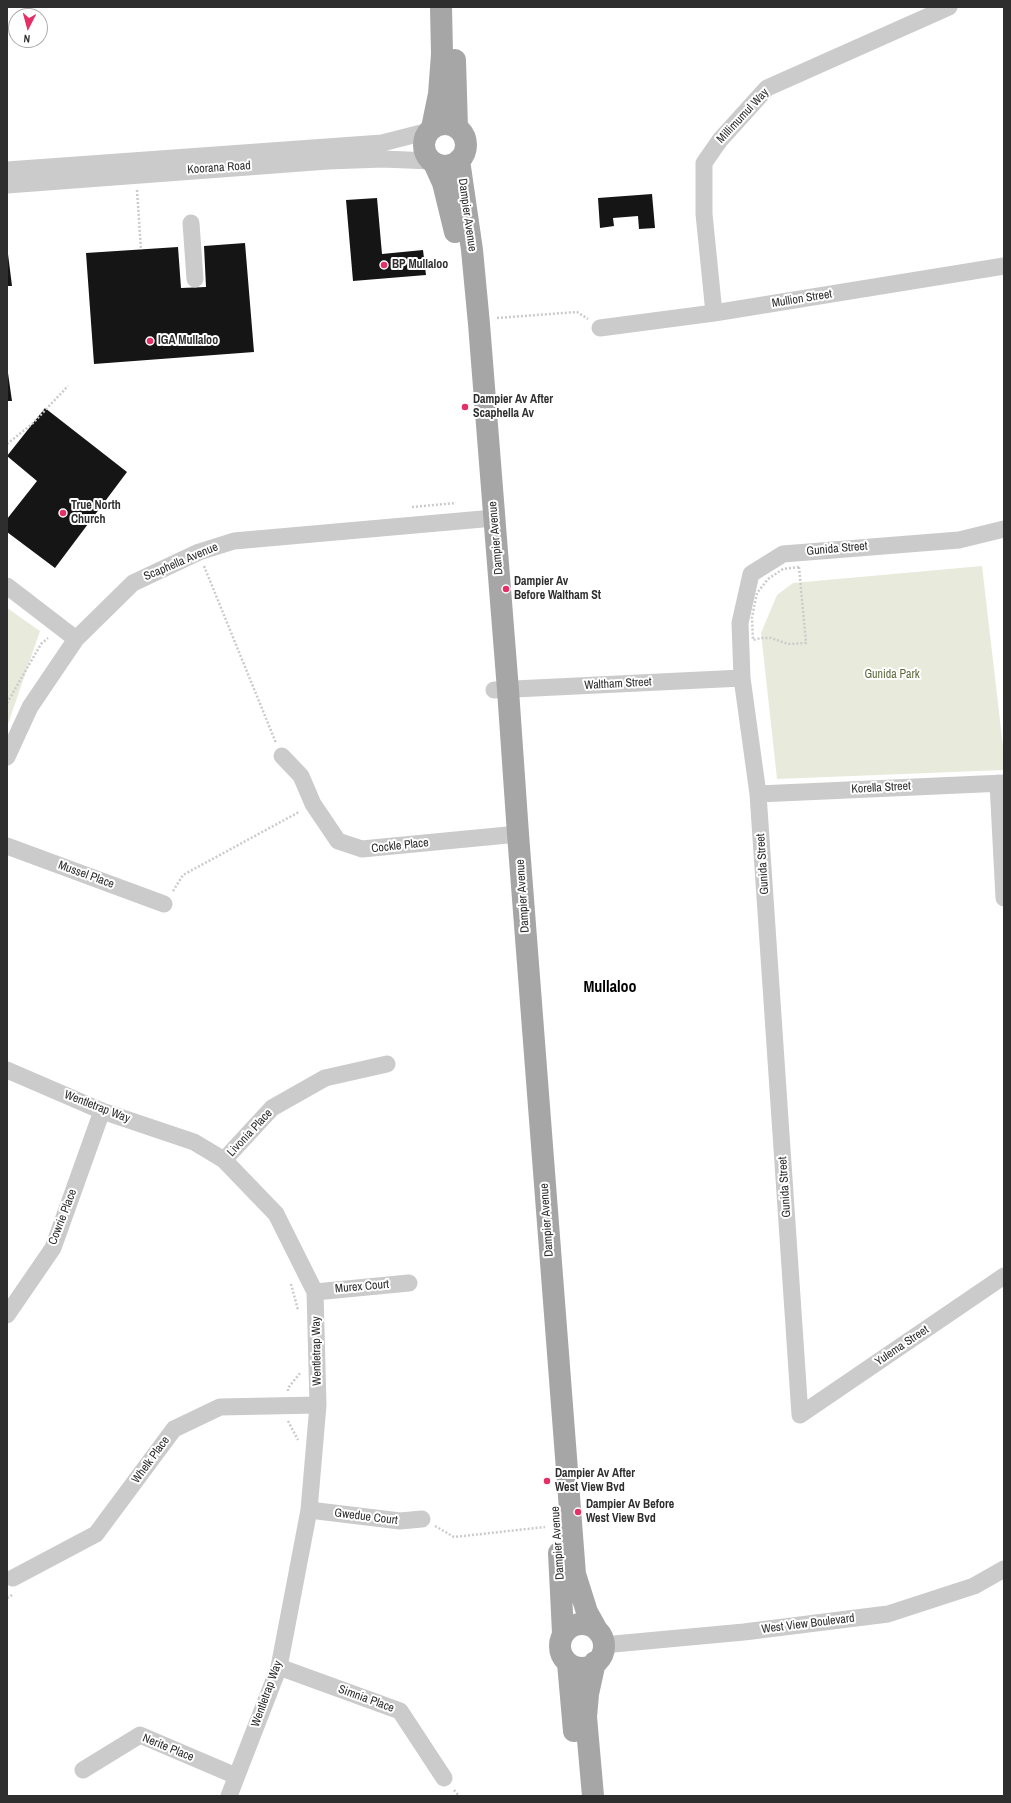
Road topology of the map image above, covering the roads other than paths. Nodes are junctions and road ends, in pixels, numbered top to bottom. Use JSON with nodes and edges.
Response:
{"nodes":[{"id":1,"x":441,"y":7,"type":"edge"},
{"id":2,"x":455,"y":7,"type":"edge"},
{"id":3,"x":949,"y":7,"type":"edge"},
{"id":4,"x":457,"y":128,"type":"junction"},
{"id":5,"x":431,"y":129,"type":"junction"},
{"id":6,"x":459,"y":160,"type":"junction"},
{"id":7,"x":432,"y":162,"type":"junction"},
{"id":8,"x":7,"y":170,"type":"edge"},
{"id":9,"x":7,"y":185,"type":"edge"},
{"id":10,"x":191,"y":223,"type":"dead end"},
{"id":11,"x":1004,"y":266,"type":"edge"},
{"id":12,"x":195,"y":279,"type":"dead end"},
{"id":13,"x":714,"y":313,"type":"junction"},
{"id":14,"x":600,"y":328,"type":"road end"},
{"id":15,"x":488,"y":519,"type":"junction"},
{"id":16,"x":1004,"y":529,"type":"edge"},
{"id":17,"x":7,"y":586,"type":"edge"},
{"id":18,"x":76,"y":639,"type":"junction"},
{"id":19,"x":742,"y":678,"type":"junction"},
{"id":20,"x":501,"y":690,"type":"junction"},
{"id":21,"x":282,"y":756,"type":"road end"},
{"id":22,"x":7,"y":757,"type":"edge"},
{"id":23,"x":1001,"y":783,"type":"edge"},
{"id":24,"x":758,"y":794,"type":"junction"},
{"id":25,"x":511,"y":835,"type":"junction"},
{"id":26,"x":7,"y":846,"type":"edge"},
{"id":27,"x":1004,"y":898,"type":"edge"},
{"id":28,"x":164,"y":904,"type":"road end"},
{"id":29,"x":387,"y":1064,"type":"dead end"},
{"id":30,"x":7,"y":1070,"type":"edge"},
{"id":31,"x":102,"y":1111,"type":"junction"},
{"id":32,"x":224,"y":1160,"type":"junction"},
{"id":33,"x":1004,"y":1276,"type":"edge"},
{"id":34,"x":410,"y":1283,"type":"dead end"},
{"id":35,"x":315,"y":1292,"type":"junction"},
{"id":36,"x":7,"y":1315,"type":"edge"},
{"id":37,"x":318,"y":1405,"type":"junction"},
{"id":38,"x":800,"y":1415,"type":"joint"},
{"id":39,"x":309,"y":1510,"type":"junction"},
{"id":40,"x":422,"y":1519,"type":"road end"},
{"id":41,"x":1004,"y":1569,"type":"edge"},
{"id":42,"x":13,"y":1578,"type":"dead end"},
{"id":43,"x":563,"y":1633,"type":"junction"},
{"id":44,"x":598,"y":1646,"type":"junction"},
{"id":45,"x":568,"y":1663,"type":"junction"},
{"id":46,"x":279,"y":1667,"type":"junction"},
{"id":47,"x":83,"y":1770,"type":"dead end"},
{"id":48,"x":236,"y":1776,"type":"junction"},
{"id":49,"x":444,"y":1778,"type":"dead end"},
{"id":50,"x":229,"y":1796,"type":"edge"},
{"id":51,"x":579,"y":1796,"type":"edge"},
{"id":52,"x":593,"y":1796,"type":"edge"}],
"edges":[{"from":1,"to":5,"type":"main road"},
{"from":2,"to":4,"type":"main road"},
{"from":3,"to":13,"type":"street","name":"Millimumul Way"},
{"from":4,"to":5,"type":"main road"},
{"from":4,"to":6,"type":"main road"},
{"from":5,"to":7,"type":"main road"},
{"from":5,"to":8,"type":"street","name":"Koorana Road"},
{"from":6,"to":7,"type":"main road"},
{"from":6,"to":15,"type":"main road","name":"Dampier Avenue"},
{"from":7,"to":9,"type":"street","name":"Koorana Road"},
{"from":7,"to":15,"type":"main road","name":"Dampier Avenue"},
{"from":10,"to":12,"type":"street"},
{"from":11,"to":13,"type":"street","name":"Mullion Street"},
{"from":13,"to":14,"type":"street","name":"Mullion Street"},
{"from":15,"to":18,"type":"street","name":"Scaphella Avenue"},
{"from":15,"to":20,"type":"main road","name":"Dampier Avenue"},
{"from":16,"to":19,"type":"street","name":"Gunida Street"},
{"from":17,"to":18,"type":"street"},
{"from":18,"to":22,"type":"street","name":"Scaphella Avenue"},
{"from":19,"to":20,"type":"street","name":"Waltham Street"},
{"from":19,"to":24,"type":"street","name":"Gunida Street"},
{"from":20,"to":25,"type":"main road","name":"Dampier Avenue"},
{"from":21,"to":25,"type":"street","name":"Cockle Place"},
{"from":23,"to":24,"type":"street","name":"Korella Street"},
{"from":23,"to":27,"type":"street"},
{"from":24,"to":38,"type":"street","name":"Gunida Street"},
{"from":25,"to":43,"type":"main road","name":"Dampier Avenue"},
{"from":25,"to":44,"type":"main road","name":"Dampier Avenue"},
{"from":26,"to":28,"type":"street","name":"Mussel Place"},
{"from":29,"to":32,"type":"street","name":"Livonia Place"},
{"from":30,"to":31,"type":"street","name":"Wentletrap Way"},
{"from":31,"to":32,"type":"street","name":"Wentletrap Way"},
{"from":31,"to":36,"type":"street","name":"Cowrie Place"},
{"from":32,"to":35,"type":"street","name":"Wentletrap Way"},
{"from":33,"to":38,"type":"street","name":"Yulema Street"},
{"from":34,"to":35,"type":"street","name":"Murex Court"},
{"from":35,"to":37,"type":"street","name":"Wentletrap Way"},
{"from":37,"to":39,"type":"street","name":"Wentletrap Way"},
{"from":37,"to":42,"type":"street","name":"Whelk Place"},
{"from":39,"to":40,"type":"street","name":"Gwedue Court"},
{"from":39,"to":46,"type":"street","name":"Wentletrap Way"},
{"from":41,"to":44,"type":"street","name":"West View Boulevard"},
{"from":43,"to":44,"type":"main road"},
{"from":43,"to":45,"type":"main road"},
{"from":44,"to":45,"type":"main road"},
{"from":44,"to":52,"type":"main road"},
{"from":45,"to":51,"type":"main road"},
{"from":46,"to":48,"type":"street","name":"Wentletrap Way"},
{"from":46,"to":49,"type":"street","name":"Simnia Place"},
{"from":47,"to":48,"type":"street","name":"Nerite Place"},
{"from":48,"to":50,"type":"street","name":"Wentletrap Way"}]}
